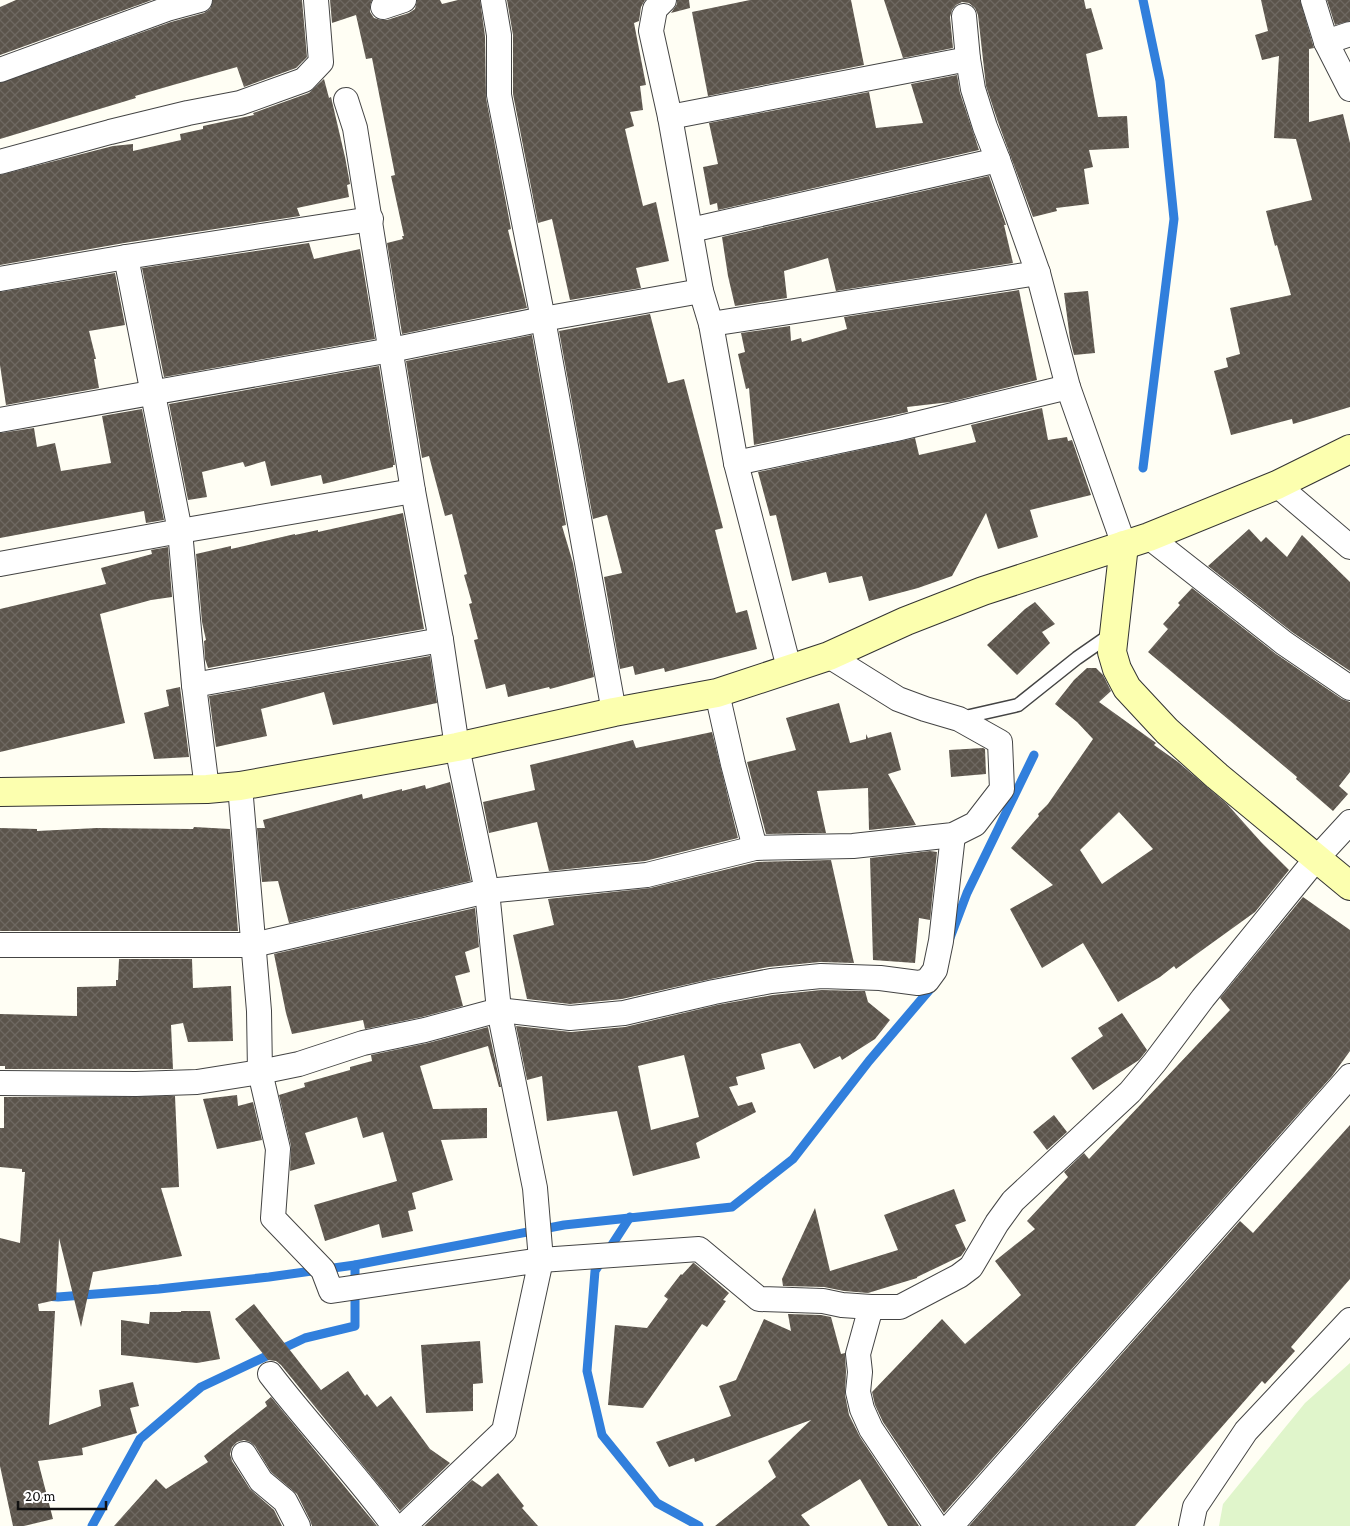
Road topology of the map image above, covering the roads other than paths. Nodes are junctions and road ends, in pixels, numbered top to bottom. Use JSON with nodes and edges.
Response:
{"nodes":[{"id":1,"x":200,"y":0,"type":"edge"},
{"id":2,"x":316,"y":0,"type":"edge"},
{"id":3,"x":493,"y":0,"type":"edge"},
{"id":4,"x":664,"y":0,"type":"edge"},
{"id":5,"x":1313,"y":0,"type":"edge"},
{"id":6,"x":964,"y":16,"type":"dead end"},
{"id":7,"x":1350,"y":34,"type":"edge"},
{"id":8,"x":1326,"y":42,"type":"junction"},
{"id":9,"x":968,"y":59,"type":"junction"},
{"id":10,"x":0,"y":70,"type":"edge"},
{"id":11,"x":1350,"y":89,"type":"edge"},
{"id":12,"x":346,"y":100,"type":"dead end"},
{"id":13,"x":670,"y":117,"type":"junction"},
{"id":14,"x":998,"y":160,"type":"junction"},
{"id":15,"x":0,"y":162,"type":"edge"},
{"id":16,"x":371,"y":219,"type":"junction"},
{"id":17,"x":691,"y":230,"type":"junction"},
{"id":18,"x":126,"y":257,"type":"junction"},
{"id":19,"x":1038,"y":273,"type":"junction"},
{"id":20,"x":0,"y":279,"type":"edge"},
{"id":21,"x":701,"y":291,"type":"junction"},
{"id":22,"x":543,"y":319,"type":"junction"},
{"id":23,"x":711,"y":324,"type":"junction"},
{"id":24,"x":391,"y":350,"type":"junction"},
{"id":25,"x":1068,"y":387,"type":"junction"},
{"id":26,"x":154,"y":393,"type":"junction"},
{"id":27,"x":0,"y":420,"type":"edge"},
{"id":28,"x":1350,"y":449,"type":"edge"},
{"id":29,"x":736,"y":463,"type":"junction"},
{"id":30,"x":1277,"y":486,"type":"junction"},
{"id":31,"x":414,"y":491,"type":"junction"},
{"id":32,"x":180,"y":531,"type":"junction"},
{"id":33,"x":1149,"y":537,"type":"junction"},
{"id":34,"x":1124,"y":546,"type":"junction"},
{"id":35,"x":1350,"y":547,"type":"edge"},
{"id":36,"x":0,"y":564,"type":"edge"},
{"id":37,"x":1113,"y":633,"type":"junction"},
{"id":38,"x":441,"y":640,"type":"junction"},
{"id":39,"x":829,"y":656,"type":"junction"},
{"id":40,"x":789,"y":668,"type":"junction"},
{"id":41,"x":194,"y":685,"type":"junction"},
{"id":42,"x":1350,"y":688,"type":"edge"},
{"id":43,"x":717,"y":693,"type":"junction"},
{"id":44,"x":614,"y":712,"type":"junction"},
{"id":45,"x":958,"y":719,"type":"junction"},
{"id":46,"x":457,"y":747,"type":"junction"},
{"id":47,"x":240,"y":786,"type":"junction"},
{"id":48,"x":207,"y":789,"type":"junction"},
{"id":49,"x":0,"y":792,"type":"edge"},
{"id":50,"x":1350,"y":822,"type":"edge"},
{"id":51,"x":953,"y":835,"type":"junction"},
{"id":52,"x":755,"y":848,"type":"junction"},
{"id":53,"x":1316,"y":858,"type":"junction"},
{"id":54,"x":1350,"y":886,"type":"edge"},
{"id":55,"x":487,"y":891,"type":"junction"},
{"id":56,"x":0,"y":945,"type":"edge"},
{"id":57,"x":253,"y":945,"type":"junction"},
{"id":58,"x":499,"y":1010,"type":"junction"},
{"id":59,"x":260,"y":1072,"type":"junction"},
{"id":60,"x":1350,"y":1076,"type":"edge"},
{"id":61,"x":0,"y":1083,"type":"edge"},
{"id":62,"x":541,"y":1260,"type":"junction"},
{"id":63,"x":870,"y":1307,"type":"junction"},
{"id":64,"x":1350,"y":1320,"type":"edge"},
{"id":65,"x":270,"y":1374,"type":"dead end"},
{"id":66,"x":244,"y":1454,"type":"dead end"},
{"id":67,"x":298,"y":1526,"type":"edge"},
{"id":68,"x":394,"y":1526,"type":"edge"},
{"id":69,"x":404,"y":1526,"type":"edge"},
{"id":70,"x":936,"y":1526,"type":"edge"},
{"id":71,"x":951,"y":1526,"type":"edge"},
{"id":72,"x":1190,"y":1526,"type":"edge"}],
"edges":[{"from":1,"to":10,"type":"street"},
{"from":2,"to":15,"type":"street"},
{"from":3,"to":22,"type":"street"},
{"from":4,"to":13,"type":"street"},
{"from":5,"to":8,"type":"street"},
{"from":6,"to":9,"type":"street"},
{"from":7,"to":8,"type":"street"},
{"from":8,"to":11,"type":"street"},
{"from":9,"to":13,"type":"street"},
{"from":9,"to":14,"type":"street"},
{"from":12,"to":16,"type":"street"},
{"from":13,"to":17,"type":"street"},
{"from":14,"to":17,"type":"street"},
{"from":14,"to":19,"type":"street"},
{"from":16,"to":18,"type":"street"},
{"from":16,"to":24,"type":"street"},
{"from":17,"to":21,"type":"street"},
{"from":18,"to":20,"type":"street"},
{"from":18,"to":26,"type":"street"},
{"from":19,"to":23,"type":"street"},
{"from":19,"to":25,"type":"street"},
{"from":21,"to":22,"type":"street"},
{"from":21,"to":23,"type":"street"},
{"from":22,"to":24,"type":"street"},
{"from":22,"to":44,"type":"street"},
{"from":23,"to":29,"type":"street"},
{"from":24,"to":26,"type":"street"},
{"from":24,"to":31,"type":"street"},
{"from":25,"to":29,"type":"street"},
{"from":25,"to":34,"type":"street"},
{"from":26,"to":27,"type":"street"},
{"from":26,"to":32,"type":"street"},
{"from":28,"to":30,"type":"street"},
{"from":29,"to":40,"type":"street"},
{"from":30,"to":33,"type":"street"},
{"from":30,"to":35,"type":"street"},
{"from":31,"to":32,"type":"street"},
{"from":31,"to":38,"type":"street"},
{"from":32,"to":36,"type":"street"},
{"from":32,"to":41,"type":"street"},
{"from":33,"to":34,"type":"street"},
{"from":33,"to":42,"type":"street"},
{"from":34,"to":37,"type":"street"},
{"from":34,"to":39,"type":"street"},
{"from":37,"to":45,"type":"lane"},
{"from":37,"to":53,"type":"street"},
{"from":38,"to":41,"type":"street"},
{"from":38,"to":46,"type":"street"},
{"from":39,"to":40,"type":"street"},
{"from":39,"to":45,"type":"street"},
{"from":40,"to":43,"type":"street"},
{"from":41,"to":48,"type":"street"},
{"from":43,"to":44,"type":"street"},
{"from":43,"to":52,"type":"street"},
{"from":44,"to":46,"type":"street"},
{"from":45,"to":51,"type":"street"},
{"from":46,"to":47,"type":"street"},
{"from":46,"to":55,"type":"street"},
{"from":47,"to":48,"type":"street"},
{"from":47,"to":57,"type":"street"},
{"from":48,"to":49,"type":"street"},
{"from":50,"to":53,"type":"street"},
{"from":51,"to":52,"type":"street"},
{"from":51,"to":58,"type":"street"},
{"from":52,"to":55,"type":"street"},
{"from":53,"to":54,"type":"street"},
{"from":53,"to":63,"type":"street"},
{"from":55,"to":57,"type":"street"},
{"from":55,"to":58,"type":"street"},
{"from":56,"to":57,"type":"street"},
{"from":57,"to":59,"type":"street"},
{"from":58,"to":59,"type":"street"},
{"from":58,"to":62,"type":"street"},
{"from":59,"to":61,"type":"street"},
{"from":59,"to":62,"type":"street"},
{"from":60,"to":71,"type":"street"},
{"from":62,"to":63,"type":"street"},
{"from":62,"to":69,"type":"street"},
{"from":63,"to":70,"type":"street"},
{"from":64,"to":72,"type":"street"},
{"from":65,"to":68,"type":"street"},
{"from":66,"to":67,"type":"street"}]}
